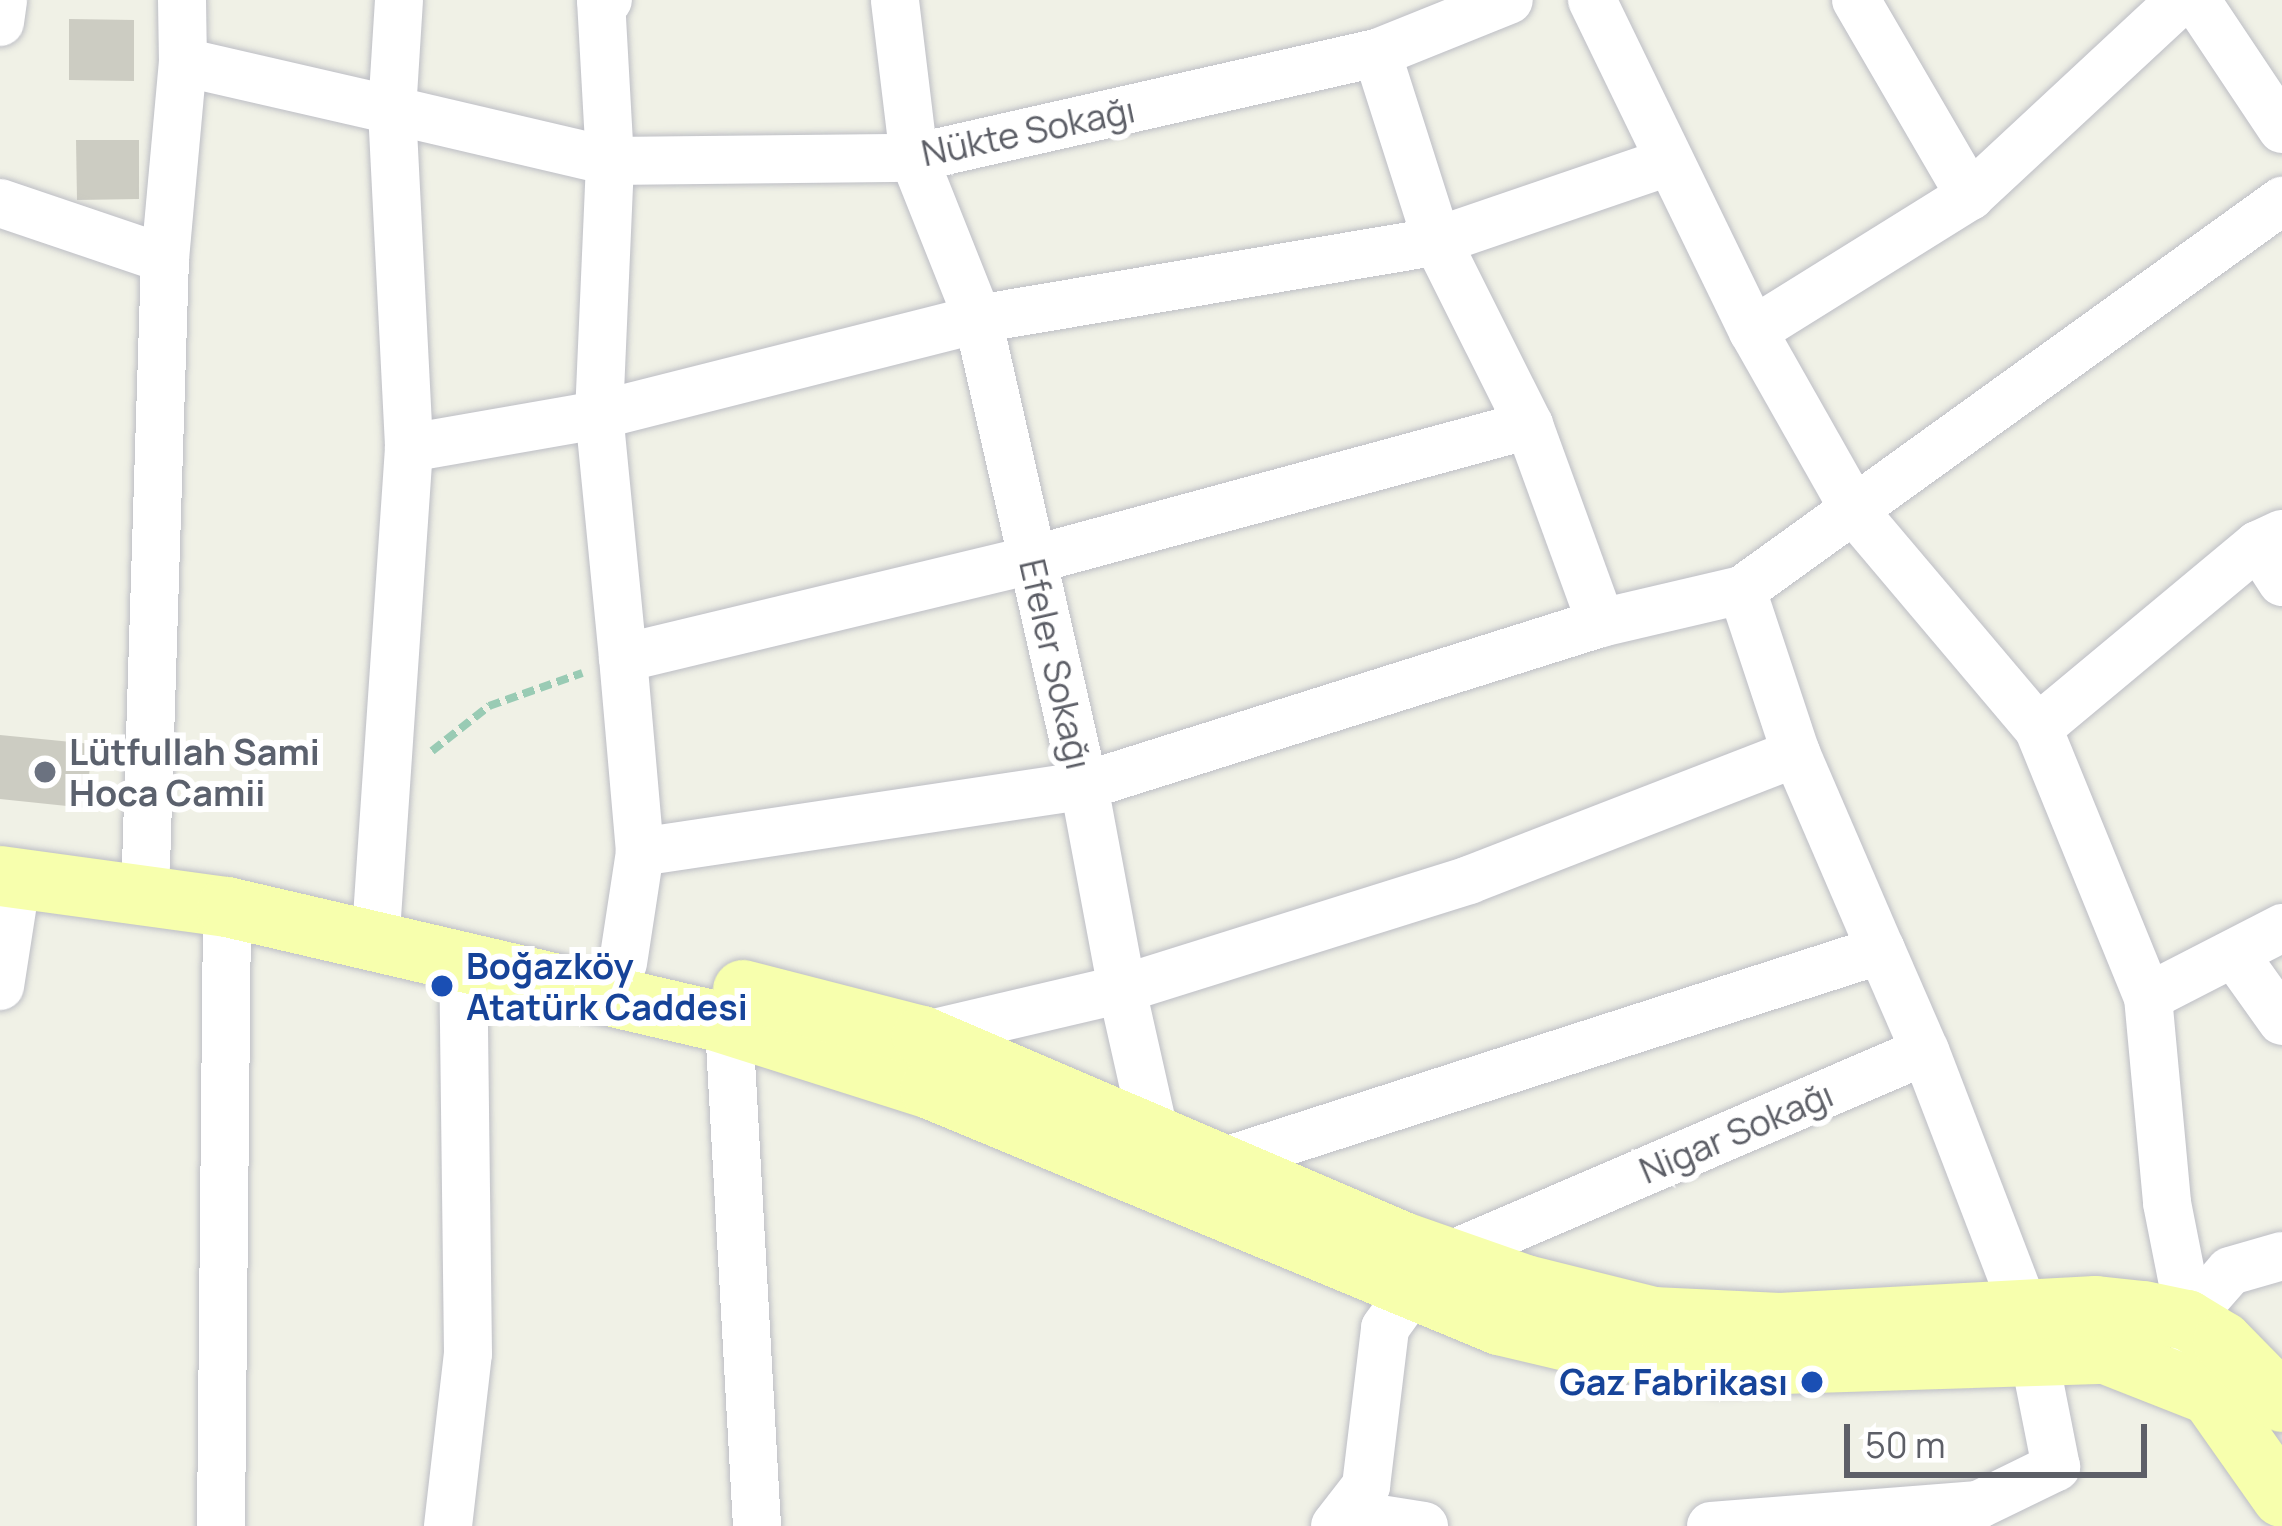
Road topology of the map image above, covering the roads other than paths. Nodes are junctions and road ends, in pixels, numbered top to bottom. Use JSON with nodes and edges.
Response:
{"nodes":[{"id":1,"x":3,"y":0,"type":"edge"},
{"id":2,"x":182,"y":0,"type":"edge"},
{"id":3,"x":399,"y":0,"type":"edge"},
{"id":4,"x":603,"y":0,"type":"edge"},
{"id":5,"x":896,"y":0,"type":"edge"},
{"id":6,"x":1509,"y":0,"type":"edge"},
{"id":7,"x":1592,"y":0,"type":"edge"},
{"id":8,"x":1856,"y":0,"type":"edge"},
{"id":9,"x":2181,"y":0,"type":"edge"},
{"id":10,"x":2196,"y":0,"type":"edge"},
{"id":11,"x":0,"y":22,"type":"edge"},
{"id":12,"x":1376,"y":53,"type":"junction"},
{"id":13,"x":183,"y":62,"type":"junction"},
{"id":14,"x":392,"y":110,"type":"junction"},
{"id":15,"x":2282,"y":129,"type":"edge"},
{"id":16,"x":914,"y":158,"type":"junction"},
{"id":17,"x":610,"y":161,"type":"junction"},
{"id":18,"x":1668,"y":162,"type":"junction"},
{"id":19,"x":1970,"y":196,"type":"junction"},
{"id":20,"x":2282,"y":201,"type":"edge"},
{"id":21,"x":0,"y":202,"type":"edge"},
{"id":22,"x":1437,"y":241,"type":"junction"},
{"id":23,"x":165,"y":259,"type":"junction"},
{"id":24,"x":978,"y":319,"type":"junction"},
{"id":25,"x":1753,"y":331,"type":"junction"},
{"id":26,"x":599,"y":415,"type":"junction"},
{"id":27,"x":1529,"y":425,"type":"junction"},
{"id":28,"x":409,"y":448,"type":"junction"},
{"id":29,"x":1856,"y":513,"type":"junction"},
{"id":30,"x":2274,"y":554,"type":"edge"},
{"id":31,"x":1032,"y":560,"type":"junction"},
{"id":32,"x":1742,"y":590,"type":"junction"},
{"id":33,"x":1601,"y":623,"type":"junction"},
{"id":34,"x":623,"y":658,"type":"junction"},
{"id":35,"x":2038,"y":728,"type":"junction"},
{"id":36,"x":1796,"y":753,"type":"junction"},
{"id":37,"x":1084,"y":786,"type":"junction"},
{"id":38,"x":640,"y":852,"type":"junction"},
{"id":39,"x":6,"y":864,"type":"edge"},
{"id":40,"x":146,"y":866,"type":"junction"},
{"id":41,"x":227,"y":907,"type":"junction"},
{"id":42,"x":377,"y":916,"type":"junction"},
{"id":43,"x":2282,"y":928,"type":"edge"},
{"id":44,"x":1881,"y":950,"type":"junction"},
{"id":45,"x":2235,"y":955,"type":"junction"},
{"id":46,"x":622,"y":963,"type":"junction"},
{"id":47,"x":463,"y":964,"type":"junction"},
{"id":48,"x":0,"y":986,"type":"edge"},
{"id":49,"x":1122,"y":989,"type":"junction"},
{"id":50,"x":2148,"y":997,"type":"junction"},
{"id":51,"x":2282,"y":1021,"type":"edge"},
{"id":52,"x":729,"y":1025,"type":"junction"},
{"id":53,"x":922,"y":1036,"type":"junction"},
{"id":54,"x":1924,"y":1051,"type":"junction"},
{"id":55,"x":1155,"y":1136,"type":"junction"},
{"id":56,"x":1219,"y":1163,"type":"junction"},
{"id":57,"x":2282,"y":1256,"type":"edge"},
{"id":58,"x":1428,"y":1275,"type":"junction"},
{"id":59,"x":2187,"y":1320,"type":"junction"},
{"id":60,"x":2030,"y":1333,"type":"junction"},
{"id":61,"x":2210,"y":1395,"type":"junction"},
{"id":62,"x":2282,"y":1402,"type":"edge"},
{"id":63,"x":2282,"y":1497,"type":"edge"},
{"id":64,"x":1342,"y":1520,"type":"edge"},
{"id":65,"x":221,"y":1526,"type":"edge"},
{"id":66,"x":448,"y":1526,"type":"edge"},
{"id":67,"x":757,"y":1526,"type":"edge"},
{"id":68,"x":1424,"y":1526,"type":"edge"},
{"id":69,"x":1711,"y":1526,"type":"edge"}],
"edges":[{"from":1,"to":11,"type":"street"},
{"from":2,"to":13,"type":"street"},
{"from":3,"to":14,"type":"street"},
{"from":4,"to":17,"type":"street"},
{"from":5,"to":16,"type":"street","name":"Efeler Sokağı"},
{"from":6,"to":12,"type":"street","name":"Nükte Sokağı"},
{"from":7,"to":18,"type":"street"},
{"from":8,"to":19,"type":"street"},
{"from":9,"to":19,"type":"street"},
{"from":10,"to":15,"type":"street"},
{"from":12,"to":16,"type":"street","name":"Nükte Sokağı"},
{"from":12,"to":22,"type":"street"},
{"from":13,"to":14,"type":"street","name":"Nükte Sokağı"},
{"from":13,"to":23,"type":"street"},
{"from":14,"to":17,"type":"street","name":"Nükte Sokağı"},
{"from":14,"to":28,"type":"street"},
{"from":16,"to":17,"type":"street","name":"Nükte Sokağı"},
{"from":16,"to":24,"type":"street","name":"Efeler Sokağı"},
{"from":17,"to":26,"type":"street"},
{"from":18,"to":22,"type":"street"},
{"from":18,"to":25,"type":"street"},
{"from":19,"to":25,"type":"street"},
{"from":20,"to":29,"type":"street"},
{"from":21,"to":23,"type":"street"},
{"from":22,"to":24,"type":"street"},
{"from":22,"to":27,"type":"street"},
{"from":23,"to":40,"type":"street"},
{"from":24,"to":26,"type":"street"},
{"from":24,"to":31,"type":"street","name":"Efeler Sokağı"},
{"from":25,"to":29,"type":"street"},
{"from":26,"to":28,"type":"street"},
{"from":26,"to":34,"type":"street"},
{"from":27,"to":31,"type":"street"},
{"from":27,"to":33,"type":"street"},
{"from":28,"to":42,"type":"street"},
{"from":29,"to":32,"type":"street"},
{"from":29,"to":35,"type":"street"},
{"from":30,"to":35,"type":"street"},
{"from":31,"to":34,"type":"street"},
{"from":31,"to":37,"type":"street","name":"Efeler Sokağı"},
{"from":32,"to":33,"type":"street"},
{"from":32,"to":36,"type":"street"},
{"from":33,"to":37,"type":"street"},
{"from":34,"to":38,"type":"street"},
{"from":35,"to":50,"type":"street"},
{"from":36,"to":44,"type":"street"},
{"from":36,"to":49,"type":"street"},
{"from":37,"to":38,"type":"street","name":"Efeler Sokağı"},
{"from":37,"to":49,"type":"street"},
{"from":38,"to":46,"type":"street"},
{"from":39,"to":40,"type":"main road"},
{"from":39,"to":41,"type":"main road"},
{"from":39,"to":48,"type":"street"},
{"from":40,"to":42,"type":"main road"},
{"from":41,"to":47,"type":"main road"},
{"from":41,"to":65,"type":"street"},
{"from":42,"to":46,"type":"main road"},
{"from":43,"to":45,"type":"street"},
{"from":44,"to":54,"type":"street"},
{"from":44,"to":56,"type":"street"},
{"from":45,"to":50,"type":"street"},
{"from":45,"to":51,"type":"street"},
{"from":46,"to":53,"type":"main road"},
{"from":47,"to":52,"type":"main road"},
{"from":47,"to":66,"type":"street"},
{"from":49,"to":53,"type":"street"},
{"from":49,"to":55,"type":"street"},
{"from":50,"to":59,"type":"street"},
{"from":52,"to":58,"type":"main road"},
{"from":52,"to":67,"type":"street"},
{"from":53,"to":55,"type":"main road"},
{"from":54,"to":58,"type":"street","name":"Nigar Sokağı"},
{"from":54,"to":60,"type":"street"},
{"from":55,"to":56,"type":"main road"},
{"from":56,"to":58,"type":"main road"},
{"from":57,"to":59,"type":"street"},
{"from":58,"to":60,"type":"main road"},
{"from":58,"to":64,"type":"street"},
{"from":59,"to":60,"type":"main road"},
{"from":59,"to":61,"type":"street"},
{"from":59,"to":62,"type":"main road"},
{"from":60,"to":61,"type":"main road"},
{"from":60,"to":69,"type":"street"},
{"from":61,"to":63,"type":"main road"},
{"from":64,"to":68,"type":"street"}]}
